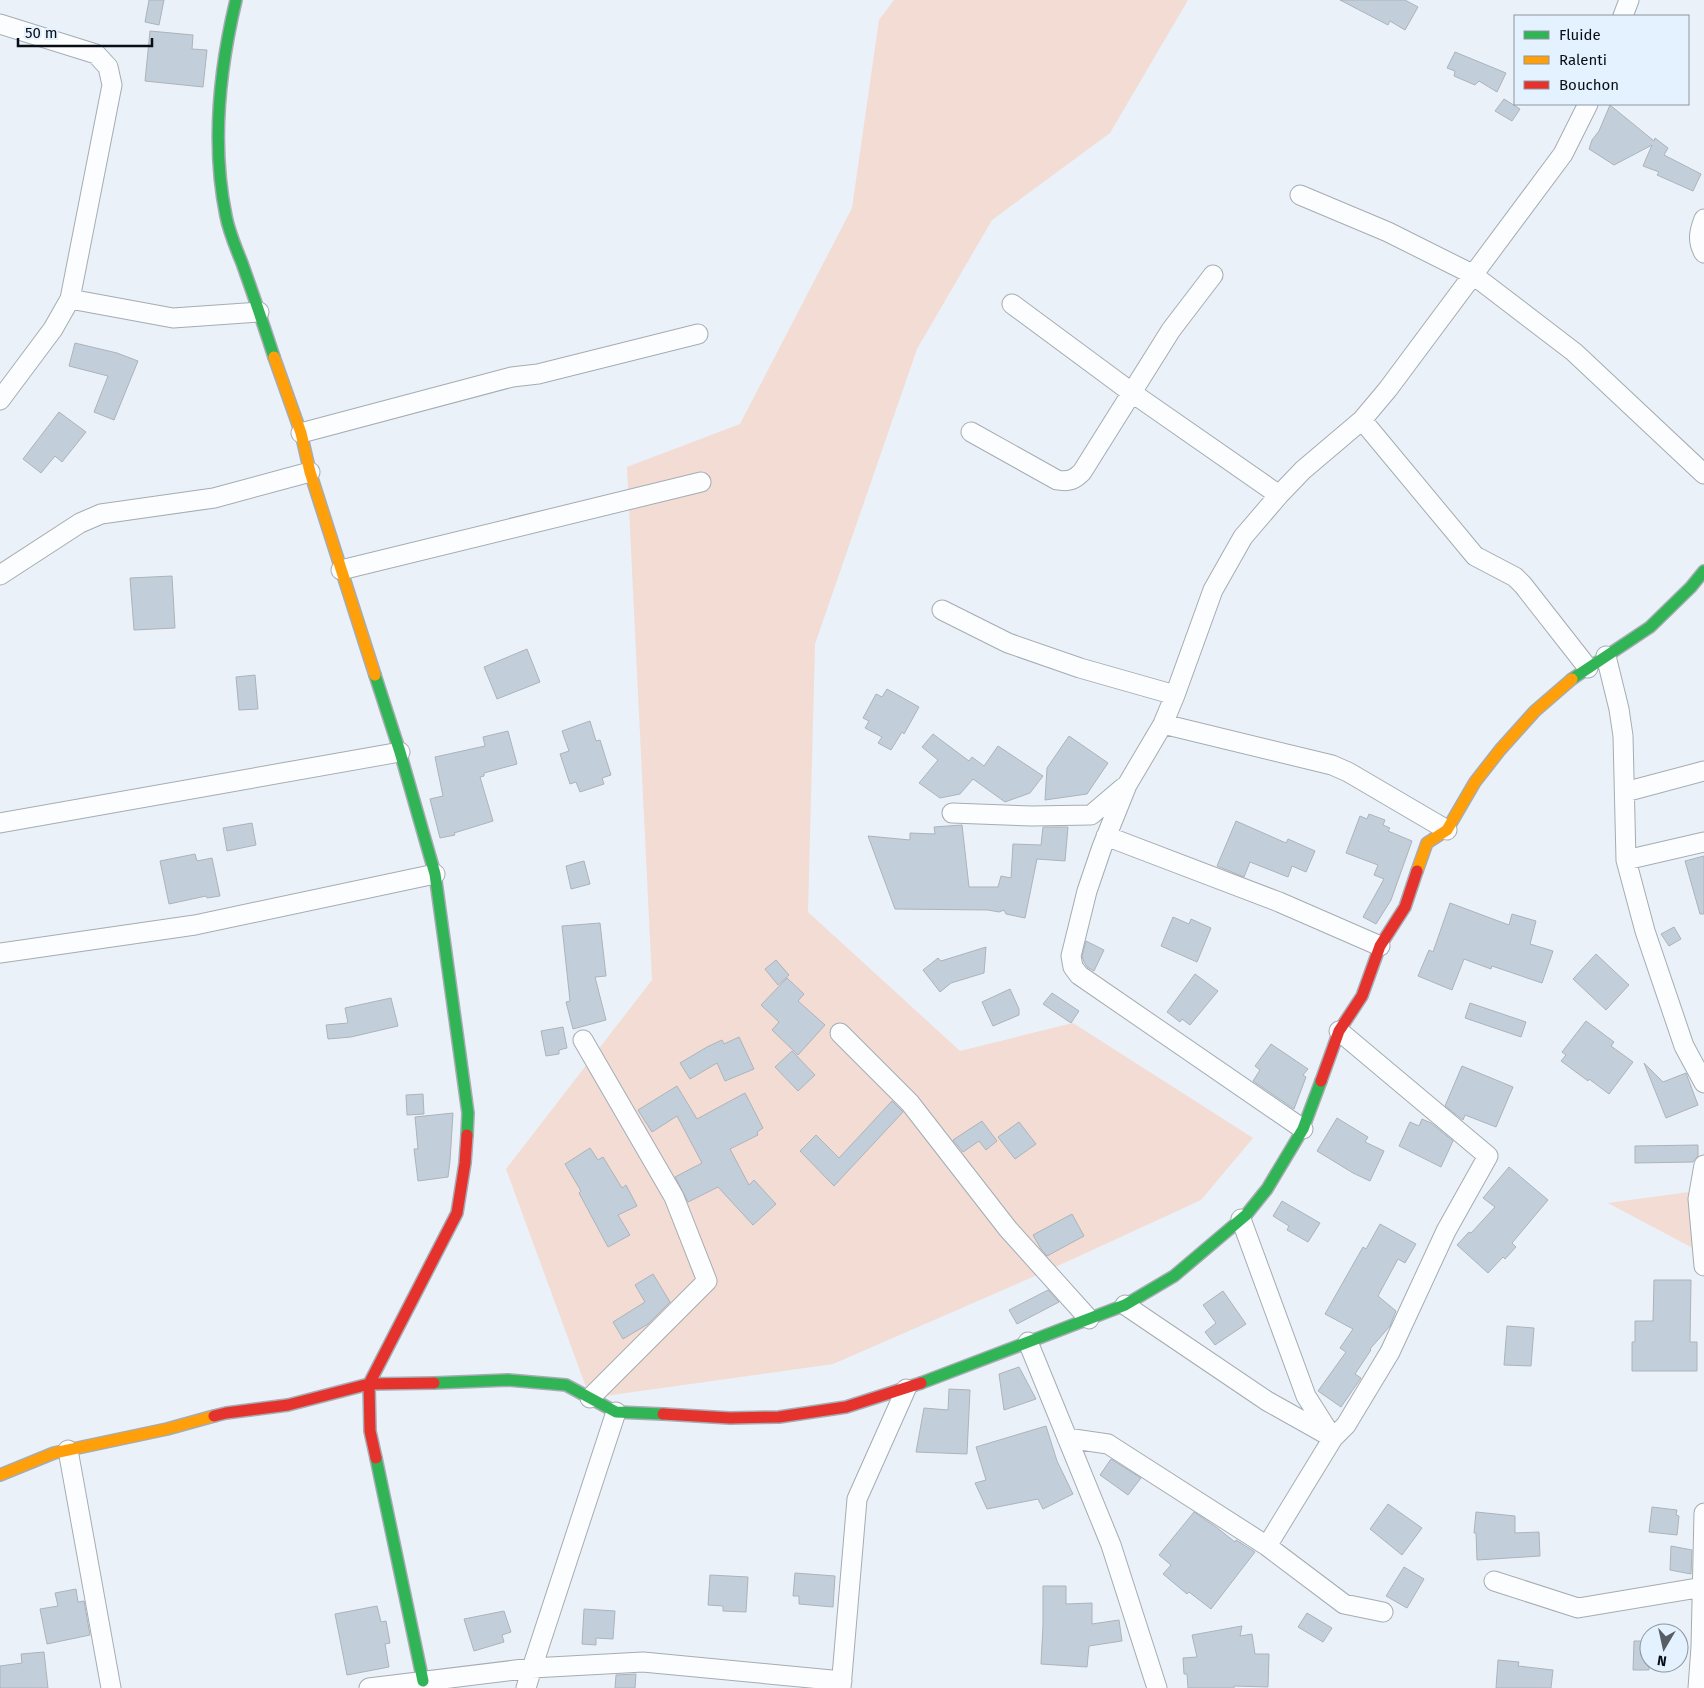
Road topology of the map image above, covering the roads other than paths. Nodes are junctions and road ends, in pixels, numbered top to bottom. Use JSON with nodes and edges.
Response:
{"nodes":[{"id":1,"x":236,"y":0,"type":"edge"},
{"id":2,"x":1629,"y":0,"type":"edge"},
{"id":3,"x":1623,"y":15,"type":"edge"},
{"id":4,"x":0,"y":24,"type":"edge"},
{"id":5,"x":1588,"y":105,"type":"edge"},
{"id":6,"x":1300,"y":195,"type":"dead end"},
{"id":7,"x":1704,"y":219,"type":"edge"},
{"id":8,"x":1704,"y":253,"type":"edge"},
{"id":9,"x":1472,"y":274,"type":"junction"},
{"id":10,"x":1213,"y":275,"type":"dead end"},
{"id":11,"x":70,"y":299,"type":"junction"},
{"id":12,"x":1012,"y":304,"type":"dead end"},
{"id":13,"x":259,"y":312,"type":"junction"},
{"id":14,"x":698,"y":334,"type":"dead end"},
{"id":15,"x":1131,"y":392,"type":"junction"},
{"id":16,"x":0,"y":400,"type":"edge"},
{"id":17,"x":1362,"y":420,"type":"junction"},
{"id":18,"x":972,"y":432,"type":"dead end"},
{"id":19,"x":301,"y":433,"type":"junction"},
{"id":20,"x":310,"y":472,"type":"junction"},
{"id":21,"x":1704,"y":474,"type":"edge"},
{"id":22,"x":701,"y":482,"type":"dead end"},
{"id":23,"x":1279,"y":495,"type":"junction"},
{"id":24,"x":341,"y":570,"type":"junction"},
{"id":25,"x":1704,"y":571,"type":"edge"},
{"id":26,"x":0,"y":575,"type":"edge"},
{"id":27,"x":942,"y":610,"type":"dead end"},
{"id":28,"x":1606,"y":656,"type":"junction"},
{"id":29,"x":1588,"y":668,"type":"junction"},
{"id":30,"x":1175,"y":695,"type":"junction"},
{"id":31,"x":1163,"y":724,"type":"junction"},
{"id":32,"x":400,"y":752,"type":"junction"},
{"id":33,"x":1704,"y":771,"type":"edge"},
{"id":34,"x":1127,"y":785,"type":"junction"},
{"id":35,"x":1625,"y":792,"type":"junction"},
{"id":36,"x":952,"y":813,"type":"dead end"},
{"id":37,"x":0,"y":823,"type":"edge"},
{"id":38,"x":1447,"y":830,"type":"junction"},
{"id":39,"x":1106,"y":836,"type":"junction"},
{"id":40,"x":1704,"y":842,"type":"edge"},
{"id":41,"x":1626,"y":860,"type":"junction"},
{"id":42,"x":435,"y":874,"type":"junction"},
{"id":43,"x":1380,"y":946,"type":"junction"},
{"id":44,"x":0,"y":953,"type":"edge"},
{"id":45,"x":1339,"y":1031,"type":"junction"},
{"id":46,"x":840,"y":1033,"type":"dead end"},
{"id":47,"x":583,"y":1040,"type":"dead end"},
{"id":48,"x":1704,"y":1083,"type":"edge"},
{"id":49,"x":1303,"y":1129,"type":"junction"},
{"id":50,"x":1704,"y":1165,"type":"edge"},
{"id":51,"x":1241,"y":1219,"type":"junction"},
{"id":52,"x":1704,"y":1266,"type":"edge"},
{"id":53,"x":1125,"y":1305,"type":"junction"},
{"id":54,"x":1089,"y":1318,"type":"junction"},
{"id":55,"x":1028,"y":1342,"type":"junction"},
{"id":56,"x":369,"y":1384,"type":"junction"},
{"id":57,"x":906,"y":1389,"type":"junction"},
{"id":58,"x":590,"y":1398,"type":"junction"},
{"id":59,"x":616,"y":1412,"type":"junction"},
{"id":60,"x":1067,"y":1438,"type":"junction"},
{"id":61,"x":1333,"y":1438,"type":"junction"},
{"id":62,"x":68,"y":1450,"type":"junction"},
{"id":63,"x":0,"y":1475,"type":"edge"},
{"id":64,"x":1704,"y":1513,"type":"edge"},
{"id":65,"x":1267,"y":1546,"type":"junction"},
{"id":66,"x":1494,"y":1581,"type":"dead end"},
{"id":67,"x":1703,"y":1587,"type":"junction"},
{"id":68,"x":1383,"y":1612,"type":"dead end"},
{"id":69,"x":1703,"y":1647,"type":"edge"},
{"id":70,"x":532,"y":1668,"type":"junction"},
{"id":71,"x":423,"y":1681,"type":"junction"},
{"id":72,"x":841,"y":1684,"type":"edge"},
{"id":73,"x":110,"y":1688,"type":"edge"},
{"id":74,"x":369,"y":1688,"type":"edge"},
{"id":75,"x":526,"y":1688,"type":"edge"},
{"id":76,"x":1157,"y":1688,"type":"edge"},
{"id":77,"x":1698,"y":1688,"type":"edge"}],
"edges":[{"from":1,"to":13,"type":"street"},
{"from":2,"to":3,"type":"street"},
{"from":4,"to":11,"type":"street"},
{"from":5,"to":9,"type":"street"},
{"from":6,"to":9,"type":"street"},
{"from":7,"to":8,"type":"street"},
{"from":9,"to":17,"type":"street"},
{"from":9,"to":21,"type":"street"},
{"from":10,"to":15,"type":"street"},
{"from":11,"to":13,"type":"street"},
{"from":11,"to":16,"type":"street"},
{"from":12,"to":15,"type":"street"},
{"from":13,"to":19,"type":"street"},
{"from":14,"to":19,"type":"street"},
{"from":15,"to":18,"type":"street"},
{"from":15,"to":23,"type":"street"},
{"from":17,"to":23,"type":"street"},
{"from":17,"to":29,"type":"street"},
{"from":19,"to":20,"type":"street"},
{"from":20,"to":24,"type":"street"},
{"from":20,"to":26,"type":"street"},
{"from":22,"to":24,"type":"street"},
{"from":23,"to":30,"type":"street"},
{"from":24,"to":32,"type":"street"},
{"from":25,"to":28,"type":"street"},
{"from":27,"to":30,"type":"street"},
{"from":28,"to":29,"type":"street"},
{"from":28,"to":35,"type":"street"},
{"from":29,"to":38,"type":"street"},
{"from":30,"to":31,"type":"street"},
{"from":31,"to":34,"type":"street"},
{"from":31,"to":38,"type":"street"},
{"from":32,"to":37,"type":"street"},
{"from":32,"to":42,"type":"street"},
{"from":33,"to":35,"type":"street"},
{"from":34,"to":36,"type":"street"},
{"from":34,"to":39,"type":"street"},
{"from":35,"to":41,"type":"street"},
{"from":38,"to":43,"type":"street"},
{"from":39,"to":43,"type":"street"},
{"from":39,"to":49,"type":"street"},
{"from":40,"to":41,"type":"street"},
{"from":41,"to":48,"type":"street"},
{"from":42,"to":44,"type":"street"},
{"from":42,"to":56,"type":"street"},
{"from":43,"to":45,"type":"street"},
{"from":45,"to":49,"type":"street"},
{"from":45,"to":61,"type":"street"},
{"from":46,"to":54,"type":"street"},
{"from":47,"to":58,"type":"street"},
{"from":49,"to":51,"type":"street"},
{"from":50,"to":52,"type":"street"},
{"from":51,"to":53,"type":"street"},
{"from":51,"to":61,"type":"street"},
{"from":53,"to":54,"type":"street"},
{"from":53,"to":61,"type":"street"},
{"from":54,"to":55,"type":"street"},
{"from":55,"to":57,"type":"street"},
{"from":55,"to":60,"type":"street"},
{"from":56,"to":58,"type":"street"},
{"from":56,"to":62,"type":"street"},
{"from":56,"to":71,"type":"street"},
{"from":57,"to":59,"type":"street"},
{"from":57,"to":72,"type":"street"},
{"from":58,"to":59,"type":"street"},
{"from":59,"to":70,"type":"street"},
{"from":60,"to":65,"type":"street"},
{"from":60,"to":76,"type":"street"},
{"from":61,"to":65,"type":"street"},
{"from":62,"to":63,"type":"street"},
{"from":62,"to":73,"type":"street"},
{"from":64,"to":67,"type":"street"},
{"from":65,"to":68,"type":"street"},
{"from":66,"to":67,"type":"street"},
{"from":67,"to":69,"type":"street"},
{"from":69,"to":77,"type":"street"},
{"from":70,"to":71,"type":"street"},
{"from":70,"to":72,"type":"street"},
{"from":70,"to":75,"type":"street"},
{"from":71,"to":74,"type":"street"}]}
